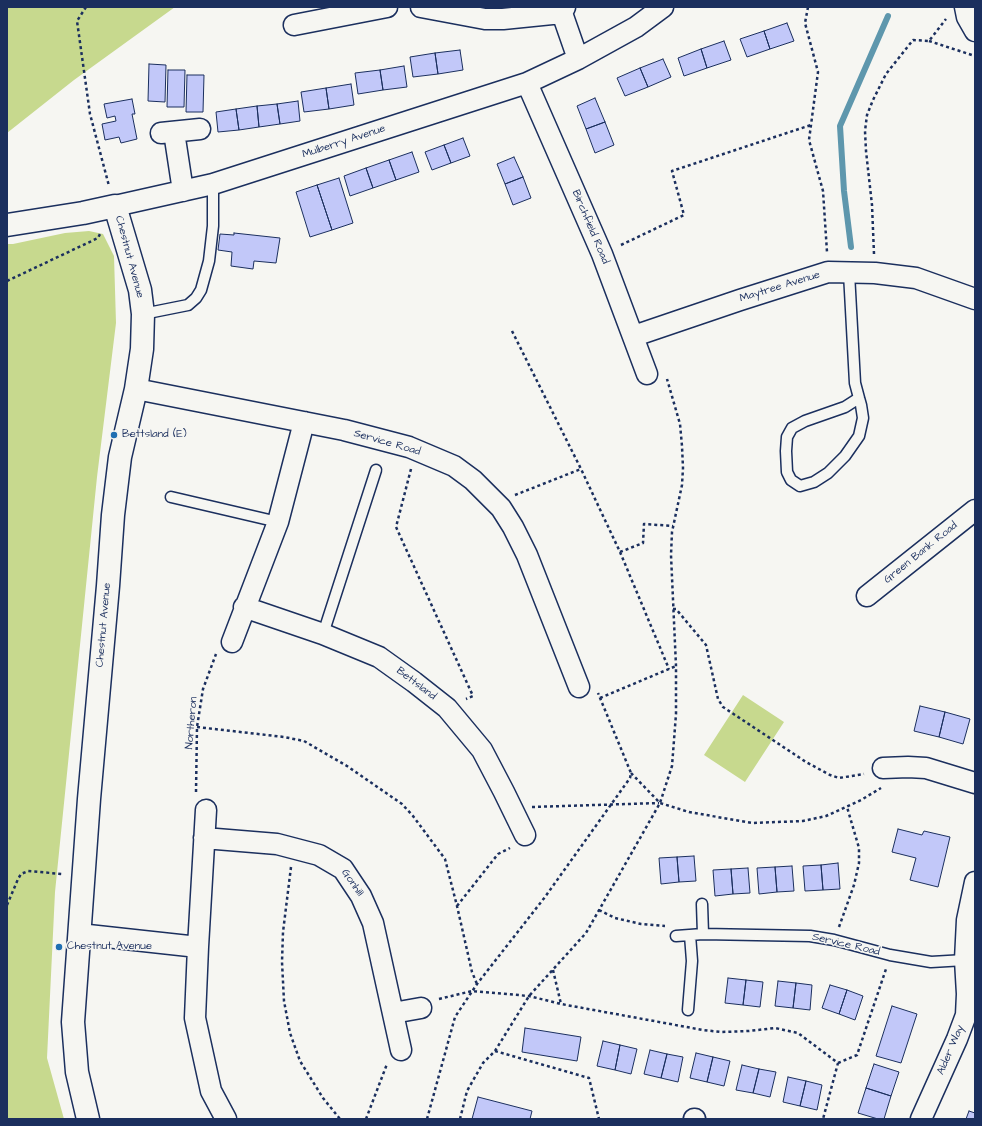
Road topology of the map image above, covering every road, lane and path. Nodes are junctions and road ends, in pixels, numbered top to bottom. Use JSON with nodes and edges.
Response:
{"nodes":[{"id":1,"x":86,"y":7,"type":"edge"},
{"id":2,"x":387,"y":7,"type":"edge"},
{"id":3,"x":421,"y":7,"type":"edge"},
{"id":4,"x":663,"y":7,"type":"edge"},
{"id":5,"x":808,"y":7,"type":"edge"},
{"id":6,"x":564,"y":10,"type":"edge"},
{"id":7,"x":958,"y":10,"type":"edge"},
{"id":8,"x":294,"y":25,"type":"dead end"},
{"id":9,"x":975,"y":31,"type":"edge"},
{"id":10,"x":929,"y":41,"type":"junction"},
{"id":11,"x":975,"y":56,"type":"edge"},
{"id":12,"x":578,"y":59,"type":"junction"},
{"id":13,"x":527,"y":83,"type":"junction"},
{"id":14,"x":811,"y":125,"type":"junction"},
{"id":15,"x":200,"y":129,"type":"dead end"},
{"id":16,"x":213,"y":184,"type":"junction"},
{"id":17,"x":183,"y":191,"type":"junction"},
{"id":18,"x":110,"y":207,"type":"junction"},
{"id":19,"x":7,"y":225,"type":"edge"},
{"id":20,"x":602,"y":254,"type":"junction"},
{"id":21,"x":828,"y":272,"type":"junction"},
{"id":22,"x":849,"y":273,"type":"junction"},
{"id":23,"x":875,"y":274,"type":"junction"},
{"id":24,"x":7,"y":281,"type":"edge"},
{"id":25,"x":975,"y":299,"type":"edge"},
{"id":26,"x":143,"y":314,"type":"junction"},
{"id":27,"x":512,"y":331,"type":"dead end"},
{"id":28,"x":634,"y":336,"type":"junction"},
{"id":29,"x":648,"y":374,"type":"joint"},
{"id":30,"x":136,"y":389,"type":"junction"},
{"id":31,"x":859,"y":398,"type":"junction"},
{"id":32,"x":304,"y":422,"type":"junction"},
{"id":33,"x":416,"y":450,"type":"junction"},
{"id":34,"x":581,"y":469,"type":"junction"},
{"id":35,"x":376,"y":470,"type":"dead end"},
{"id":36,"x":171,"y":497,"type":"dead end"},
{"id":37,"x":496,"y":502,"type":"junction"},
{"id":38,"x":975,"y":510,"type":"edge"},
{"id":39,"x":278,"y":522,"type":"junction"},
{"id":40,"x":674,"y":526,"type":"junction"},
{"id":41,"x":620,"y":552,"type":"junction"},
{"id":42,"x":867,"y":596,"type":"dead end"},
{"id":43,"x":244,"y":607,"type":"junction"},
{"id":44,"x":673,"y":609,"type":"junction"},
{"id":45,"x":324,"y":634,"type":"junction"},
{"id":46,"x":232,"y":642,"type":"joint"},
{"id":47,"x":676,"y":666,"type":"junction"},
{"id":48,"x":669,"y":669,"type":"junction"},
{"id":49,"x":579,"y":687,"type":"joint"},
{"id":50,"x":600,"y":698,"type":"junction"},
{"id":51,"x":447,"y":708,"type":"junction"},
{"id":52,"x":198,"y":728,"type":"junction"},
{"id":53,"x":879,"y":770,"type":"junction"},
{"id":54,"x":631,"y":773,"type":"junction"},
{"id":55,"x":975,"y":783,"type":"edge"},
{"id":56,"x":660,"y":803,"type":"junction"},
{"id":57,"x":612,"y":804,"type":"junction"},
{"id":58,"x":847,"y":806,"type":"junction"},
{"id":59,"x":511,"y":807,"type":"junction"},
{"id":60,"x":206,"y":810,"type":"joint"},
{"id":61,"x":525,"y":835,"type":"joint"},
{"id":62,"x":204,"y":838,"type":"junction"},
{"id":63,"x":293,"y":848,"type":"junction"},
{"id":64,"x":84,"y":876,"type":"junction"},
{"id":65,"x":975,"y":882,"type":"edge"},
{"id":66,"x":702,"y":904,"type":"dead end"},
{"id":67,"x":7,"y":905,"type":"edge"},
{"id":68,"x":457,"y":906,"type":"junction"},
{"id":69,"x":599,"y":910,"type":"junction"},
{"id":70,"x":80,"y":934,"type":"junction"},
{"id":71,"x":703,"y":934,"type":"junction"},
{"id":72,"x":690,"y":935,"type":"junction"},
{"id":73,"x":676,"y":936,"type":"joint"},
{"id":74,"x":834,"y":940,"type":"junction"},
{"id":75,"x":198,"y":947,"type":"junction"},
{"id":76,"x":890,"y":955,"type":"junction"},
{"id":77,"x":965,"y":960,"type":"junction"},
{"id":78,"x":553,"y":969,"type":"junction"},
{"id":79,"x":477,"y":984,"type":"junction"},
{"id":80,"x":472,"y":991,"type":"junction"},
{"id":81,"x":529,"y":996,"type":"junction"},
{"id":82,"x":561,"y":1004,"type":"junction"},
{"id":83,"x":421,"y":1008,"type":"joint"},
{"id":84,"x":688,"y":1010,"type":"dead end"},
{"id":85,"x":393,"y":1013,"type":"junction"},
{"id":86,"x":401,"y":1050,"type":"joint"},
{"id":87,"x":494,"y":1051,"type":"junction"},
{"id":88,"x":838,"y":1063,"type":"junction"},
{"id":89,"x":88,"y":1119,"type":"edge"},
{"id":90,"x":226,"y":1119,"type":"edge"},
{"id":91,"x":340,"y":1119,"type":"edge"},
{"id":92,"x":366,"y":1119,"type":"edge"},
{"id":93,"x":427,"y":1119,"type":"edge"},
{"id":94,"x":460,"y":1119,"type":"edge"},
{"id":95,"x":599,"y":1119,"type":"edge"},
{"id":96,"x":823,"y":1119,"type":"edge"},
{"id":97,"x":920,"y":1119,"type":"edge"}],
"edges":[{"from":1,"to":18,"type":"path"},
{"from":2,"to":8,"type":"street"},
{"from":3,"to":6,"type":"street"},
{"from":4,"to":12,"type":"street","name":"Mulberry Avenue"},
{"from":5,"to":14,"type":"path"},
{"from":6,"to":12,"type":"street"},
{"from":7,"to":9,"type":"street"},
{"from":7,"to":10,"type":"path"},
{"from":10,"to":11,"type":"path"},
{"from":10,"to":23,"type":"path"},
{"from":12,"to":13,"type":"street","name":"Mulberry Avenue"},
{"from":13,"to":16,"type":"street","name":"Mulberry Avenue"},
{"from":13,"to":20,"type":"street","name":"Birchfield Road"},
{"from":14,"to":20,"type":"path"},
{"from":14,"to":21,"type":"path"},
{"from":15,"to":17,"type":"street"},
{"from":16,"to":17,"type":"street","name":"Mulberry Avenue"},
{"from":16,"to":26,"type":"lane"},
{"from":17,"to":18,"type":"street","name":"Mulberry Avenue"},
{"from":18,"to":19,"type":"street","name":"Mulberry Avenue"},
{"from":18,"to":24,"type":"path"},
{"from":18,"to":26,"type":"street","name":"Chestnut Avenue"},
{"from":20,"to":28,"type":"street","name":"Birchfield Road"},
{"from":21,"to":22,"type":"street","name":"Maytree Avenue"},
{"from":21,"to":28,"type":"street","name":"Maytree Avenue"},
{"from":22,"to":23,"type":"street","name":"Maytree Avenue"},
{"from":22,"to":31,"type":"lane"},
{"from":23,"to":25,"type":"street","name":"Maytree Avenue"},
{"from":26,"to":30,"type":"street","name":"Chestnut Avenue"},
{"from":27,"to":34,"type":"path"},
{"from":28,"to":29,"type":"street","name":"Birchfield Road"},
{"from":29,"to":40,"type":"path"},
{"from":30,"to":32,"type":"street","name":"Service Road"},
{"from":30,"to":64,"type":"street","name":"Chestnut Avenue"},
{"from":31,"to":31,"type":"lane"},
{"from":32,"to":33,"type":"street","name":"Service Road"},
{"from":32,"to":39,"type":"street"},
{"from":33,"to":37,"type":"street","name":"Service Road"},
{"from":33,"to":51,"type":"path"},
{"from":34,"to":37,"type":"path"},
{"from":34,"to":41,"type":"path"},
{"from":35,"to":45,"type":"lane"},
{"from":36,"to":39,"type":"lane"},
{"from":37,"to":49,"type":"street","name":"Service Road"},
{"from":38,"to":42,"type":"street","name":"Green Bank Road"},
{"from":39,"to":43,"type":"street"},
{"from":40,"to":41,"type":"path"},
{"from":40,"to":44,"type":"path"},
{"from":41,"to":48,"type":"path"},
{"from":43,"to":45,"type":"street","name":"Bettsland"},
{"from":43,"to":46,"type":"street"},
{"from":44,"to":47,"type":"path"},
{"from":44,"to":53,"type":"path"},
{"from":45,"to":51,"type":"street","name":"Bettsland"},
{"from":46,"to":52,"type":"path","name":"Northeron"},
{"from":47,"to":48,"type":"path"},
{"from":47,"to":56,"type":"path"},
{"from":48,"to":50,"type":"path"},
{"from":49,"to":50,"type":"path"},
{"from":50,"to":54,"type":"path"},
{"from":51,"to":59,"type":"street","name":"Bettsland"},
{"from":52,"to":60,"type":"path","name":"Northeron"},
{"from":52,"to":68,"type":"path"},
{"from":53,"to":55,"type":"street"},
{"from":53,"to":58,"type":"path"},
{"from":54,"to":56,"type":"path"},
{"from":54,"to":57,"type":"path"},
{"from":56,"to":57,"type":"path"},
{"from":56,"to":58,"type":"path"},
{"from":56,"to":69,"type":"path"},
{"from":57,"to":59,"type":"path"},
{"from":57,"to":79,"type":"path"},
{"from":58,"to":74,"type":"path"},
{"from":59,"to":61,"type":"street","name":"Bettsland"},
{"from":60,"to":62,"type":"street"},
{"from":61,"to":68,"type":"path"},
{"from":62,"to":63,"type":"street","name":"Gonhill"},
{"from":62,"to":75,"type":"street"},
{"from":63,"to":85,"type":"street","name":"Gonhill"},
{"from":63,"to":91,"type":"path"},
{"from":64,"to":67,"type":"path"},
{"from":64,"to":70,"type":"street","name":"Chestnut Avenue"},
{"from":65,"to":77,"type":"street","name":"Alder Way"},
{"from":66,"to":71,"type":"lane"},
{"from":68,"to":79,"type":"path"},
{"from":69,"to":73,"type":"path"},
{"from":69,"to":78,"type":"path"},
{"from":70,"to":75,"type":"street"},
{"from":70,"to":89,"type":"street","name":"Chestnut Avenue"},
{"from":71,"to":72,"type":"lane","name":"Service Road"},
{"from":71,"to":74,"type":"lane","name":"Service Road"},
{"from":72,"to":73,"type":"lane","name":"Service Road"},
{"from":72,"to":84,"type":"lane"},
{"from":74,"to":76,"type":"lane","name":"Service Road"},
{"from":75,"to":90,"type":"street"},
{"from":76,"to":77,"type":"lane","name":"Service Road"},
{"from":76,"to":88,"type":"path"},
{"from":77,"to":97,"type":"street","name":"Alder Way"},
{"from":78,"to":81,"type":"path"},
{"from":78,"to":82,"type":"path"},
{"from":79,"to":80,"type":"path"},
{"from":80,"to":81,"type":"path"},
{"from":80,"to":83,"type":"path"},
{"from":80,"to":93,"type":"path"},
{"from":81,"to":82,"type":"path"},
{"from":81,"to":87,"type":"path"},
{"from":82,"to":88,"type":"path"},
{"from":83,"to":85,"type":"street"},
{"from":85,"to":86,"type":"street","name":"Gonhill"},
{"from":86,"to":92,"type":"path"},
{"from":87,"to":94,"type":"path"},
{"from":87,"to":95,"type":"path"},
{"from":88,"to":96,"type":"path"}]}
